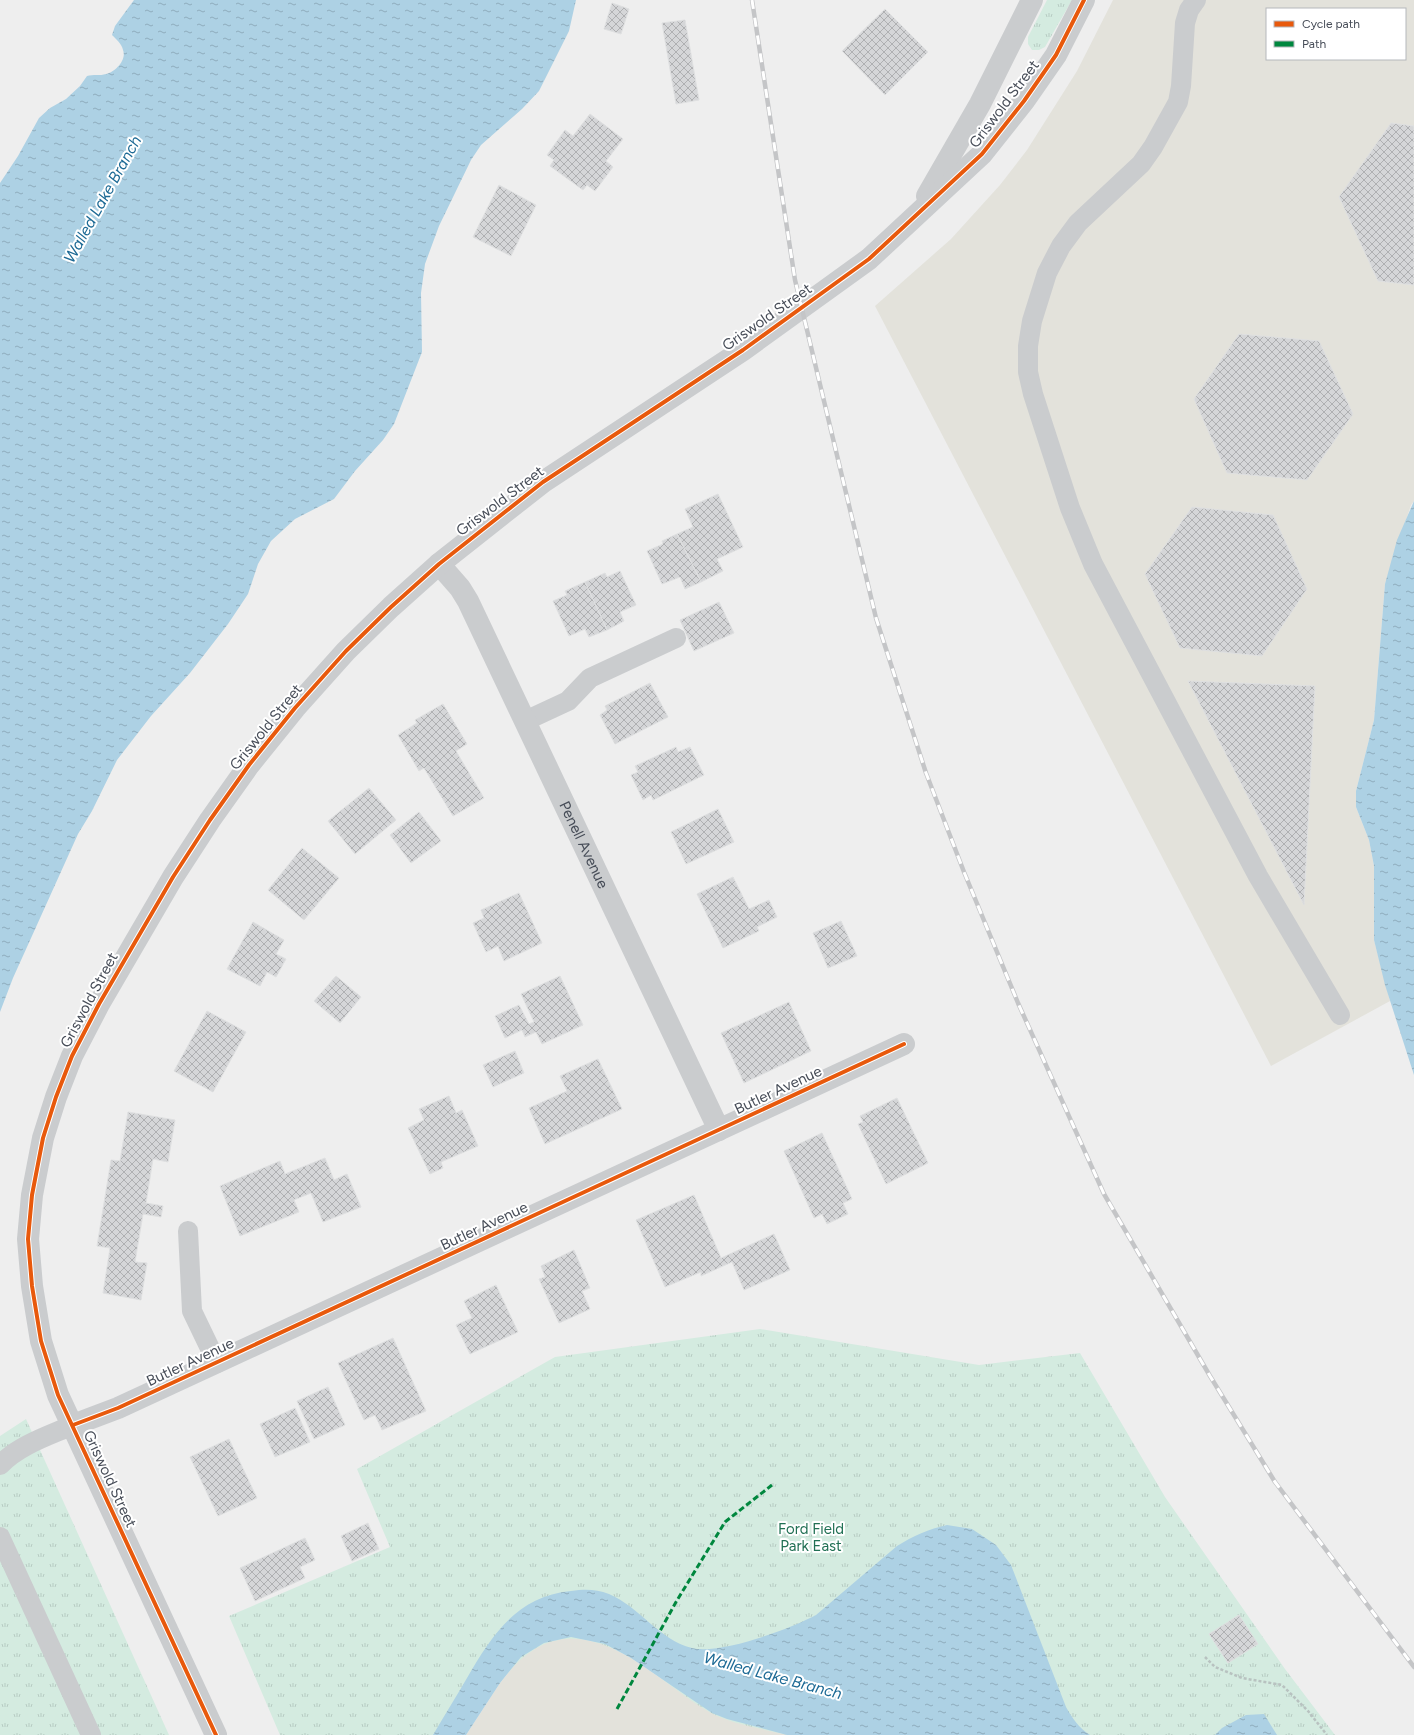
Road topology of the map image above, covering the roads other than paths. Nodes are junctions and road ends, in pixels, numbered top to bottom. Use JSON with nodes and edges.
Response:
{"nodes":[{"id":1,"x":1032,"y":0,"type":"edge"},
{"id":2,"x":1084,"y":0,"type":"edge"},
{"id":3,"x":1196,"y":0,"type":"edge"},
{"id":4,"x":916,"y":215,"type":"junction"},
{"id":5,"x":439,"y":564,"type":"junction"},
{"id":6,"x":676,"y":638,"type":"dead end"},
{"id":7,"x":525,"y":721,"type":"junction"},
{"id":8,"x":1340,"y":1015,"type":"dead end"},
{"id":9,"x":904,"y":1044,"type":"dead end"},
{"id":10,"x":719,"y":1130,"type":"junction"},
{"id":11,"x":188,"y":1231,"type":"dead end"},
{"id":12,"x":216,"y":1362,"type":"junction"},
{"id":13,"x":72,"y":1426,"type":"junction"},
{"id":14,"x":0,"y":1465,"type":"edge"},
{"id":15,"x":0,"y":1537,"type":"edge"},
{"id":16,"x":91,"y":1735,"type":"edge"},
{"id":17,"x":216,"y":1735,"type":"edge"}],
"edges":[{"from":1,"to":4,"type":"street","name":"Griswold Street"},
{"from":2,"to":4,"type":"street","name":"Griswold Street"},
{"from":3,"to":8,"type":"lane"},
{"from":4,"to":5,"type":"street","name":"Griswold Street"},
{"from":5,"to":7,"type":"street","name":"Penell Avenue"},
{"from":5,"to":13,"type":"street","name":"Griswold Street"},
{"from":6,"to":7,"type":"lane"},
{"from":7,"to":10,"type":"street","name":"Penell Avenue"},
{"from":9,"to":10,"type":"street","name":"Butler Avenue"},
{"from":10,"to":12,"type":"street","name":"Butler Avenue"},
{"from":11,"to":12,"type":"lane"},
{"from":12,"to":13,"type":"street","name":"Butler Avenue"},
{"from":13,"to":14,"type":"lane"},
{"from":13,"to":17,"type":"street","name":"Griswold Street"},
{"from":15,"to":16,"type":"lane"}]}
